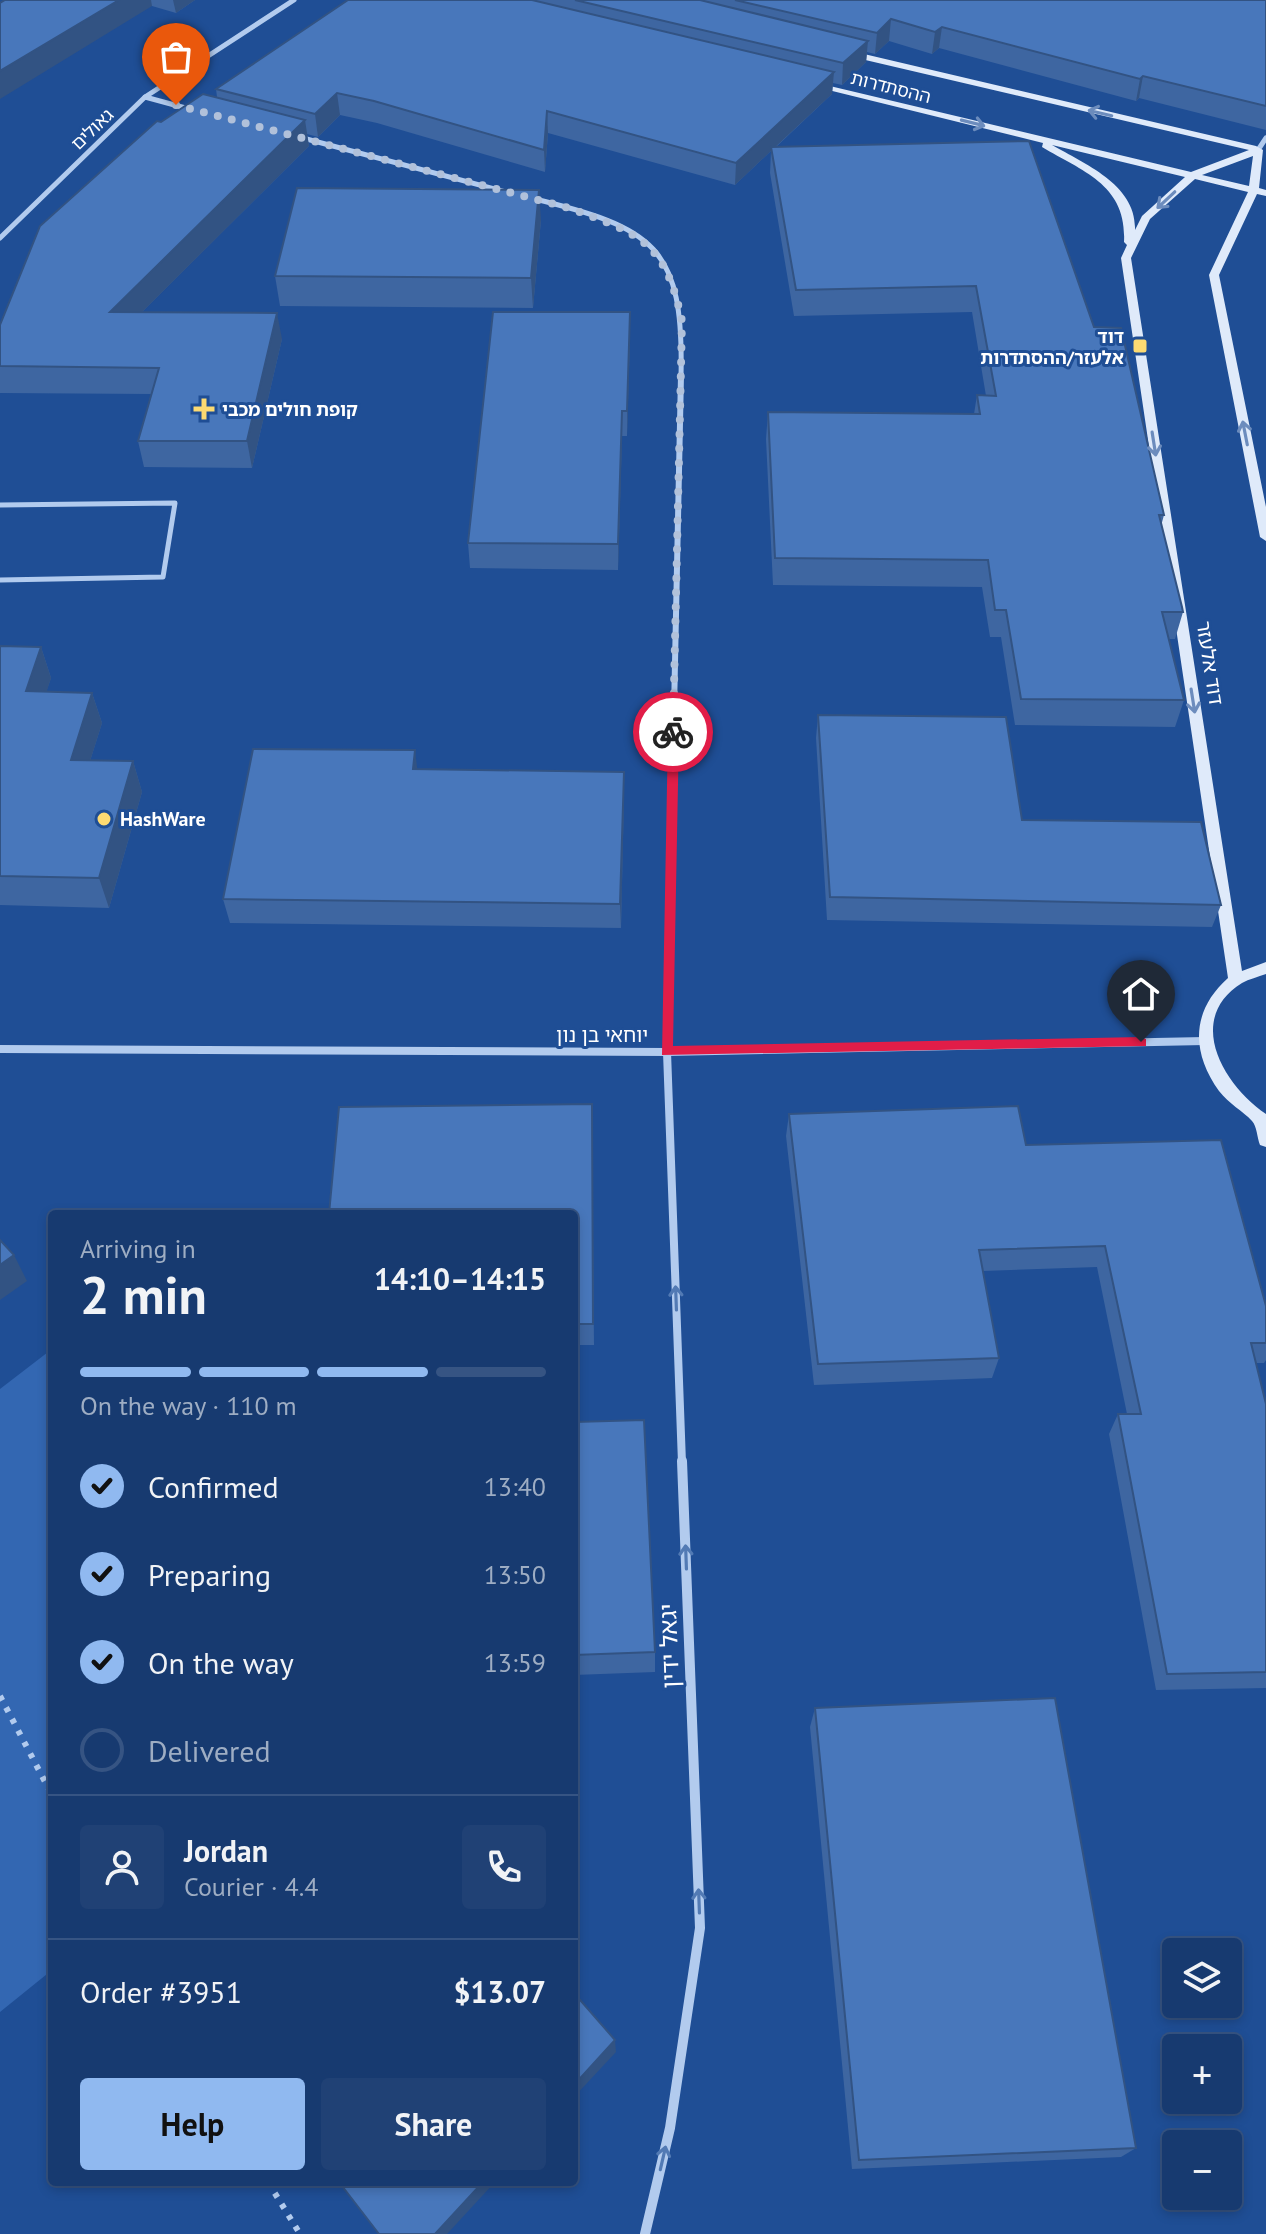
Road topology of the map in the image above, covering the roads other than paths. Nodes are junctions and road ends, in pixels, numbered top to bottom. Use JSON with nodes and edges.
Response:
{"nodes":[{"id":1,"x":294,"y":0,"type":"edge"},
{"id":2,"x":837,"y":51,"type":"edge"},
{"id":3,"x":802,"y":82,"type":"edge"},
{"id":4,"x":145,"y":97,"type":"junction"},
{"id":5,"x":206,"y":113,"type":"edge"},
{"id":6,"x":297,"y":137,"type":"edge"},
{"id":7,"x":1034,"y":138,"type":"junction"},
{"id":8,"x":1263,"y":147,"type":"edge"},
{"id":9,"x":1193,"y":175,"type":"junction"},
{"id":10,"x":1260,"y":192,"type":"edge"},
{"id":11,"x":0,"y":238,"type":"edge"},
{"id":12,"x":1126,"y":258,"type":"junction"},
{"id":13,"x":0,"y":505,"type":"edge"},
{"id":14,"x":1266,"y":537,"type":"edge"},
{"id":15,"x":0,"y":580,"type":"edge"},
{"id":16,"x":1266,"y":968,"type":"edge"},
{"id":17,"x":1236,"y":980,"type":"junction"},
{"id":18,"x":1205,"y":1041,"type":"junction"},
{"id":19,"x":0,"y":1049,"type":"edge"},
{"id":20,"x":667,"y":1052,"type":"junction"},
{"id":21,"x":1264,"y":1121,"type":"edge"},
{"id":22,"x":1266,"y":1140,"type":"edge"},
{"id":23,"x":645,"y":2234,"type":"edge"}],
"edges":[{"from":1,"to":4,"type":"street","name":"גאולים"},
{"from":8,"to":2,"type":"street","name":"ההסתדרות","one_way":true},
{"from":3,"to":7,"type":"street","name":"ההסתדרות","one_way":true},
{"from":4,"to":5,"type":"street"},
{"from":4,"to":11,"type":"street","name":"גאולים"},
{"from":6,"to":20,"type":"street","name":"יגאל ידין"},
{"from":7,"to":9,"type":"street","name":"ההסתדרות"},
{"from":7,"to":12,"type":"street","name":"דוד אלעזר"},
{"from":8,"to":9,"type":"street"},
{"from":8,"to":10,"type":"street"},
{"from":9,"to":10,"type":"street","name":"ההסתדרות"},
{"from":9,"to":12,"type":"street","one_way":true},
{"from":14,"to":10,"type":"street","one_way":true},
{"from":12,"to":17,"type":"street","name":"דוד אלעזר","one_way":true},
{"from":13,"to":15,"type":"lane"},
{"from":16,"to":17,"type":"street"},
{"from":17,"to":18,"type":"street"},
{"from":18,"to":20,"type":"street","name":"יוחאי בן נון"},
{"from":18,"to":21,"type":"street"},
{"from":19,"to":20,"type":"street","name":"יוחאי בן נון"},
{"from":23,"to":20,"type":"street","name":"יגאל ידין","one_way":true},
{"from":21,"to":22,"type":"street"}]}
